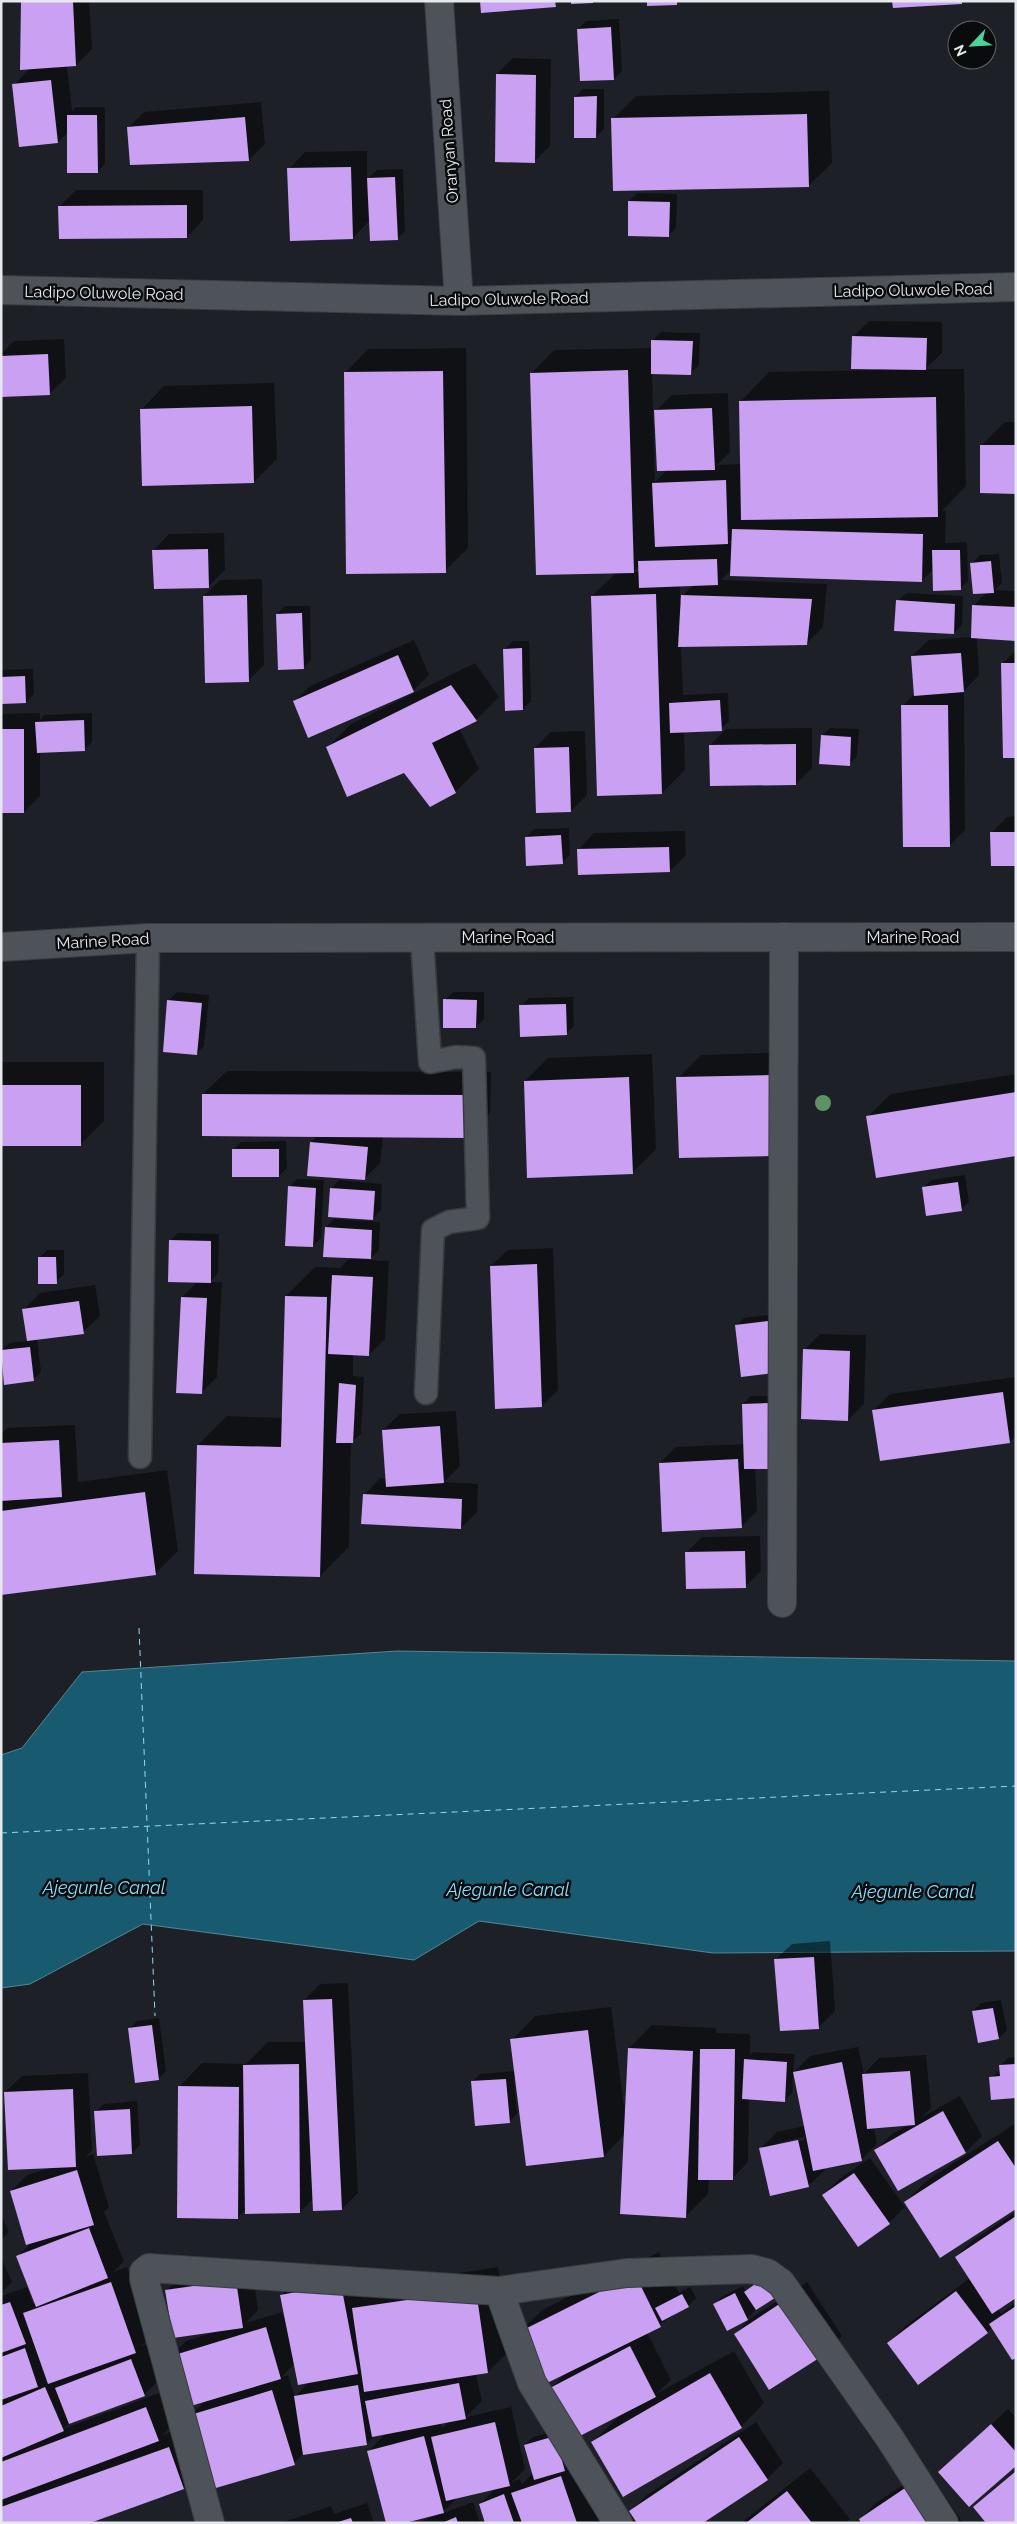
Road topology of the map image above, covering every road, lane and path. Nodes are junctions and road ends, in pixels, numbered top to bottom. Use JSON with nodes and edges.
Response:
{"nodes":[{"id":1,"x":439,"y":1,"type":"edge"},
{"id":2,"x":1016,"y":287,"type":"edge"},
{"id":3,"x":1,"y":290,"type":"edge"},
{"id":4,"x":459,"y":301,"type":"junction"},
{"id":5,"x":784,"y":937,"type":"junction"},
{"id":6,"x":1016,"y":937,"type":"edge"},
{"id":7,"x":148,"y":938,"type":"junction"},
{"id":8,"x":422,"y":938,"type":"junction"},
{"id":9,"x":1,"y":947,"type":"edge"},
{"id":10,"x":426,"y":1393,"type":"dead end"},
{"id":11,"x":140,"y":1456,"type":"dead end"},
{"id":12,"x":782,"y":1603,"type":"dead end"},
{"id":13,"x":499,"y":2291,"type":"junction"},
{"id":14,"x":210,"y":2523,"type":"edge"},
{"id":15,"x":618,"y":2523,"type":"edge"},
{"id":16,"x":944,"y":2523,"type":"edge"}],
"edges":[{"from":1,"to":4,"type":"street","name":"Oranyan Road"},
{"from":2,"to":4,"type":"street","name":"Ladipo Oluwole Road"},
{"from":3,"to":4,"type":"street","name":"Ladipo Oluwole Road"},
{"from":5,"to":6,"type":"street","name":"Marine Road"},
{"from":5,"to":8,"type":"street","name":"Marine Road"},
{"from":5,"to":12,"type":"street"},
{"from":7,"to":8,"type":"street","name":"Marine Road"},
{"from":7,"to":9,"type":"street","name":"Marine Road"},
{"from":7,"to":11,"type":"lane"},
{"from":8,"to":10,"type":"lane"},
{"from":13,"to":14,"type":"street"},
{"from":13,"to":15,"type":"street"},
{"from":13,"to":16,"type":"street"}]}
